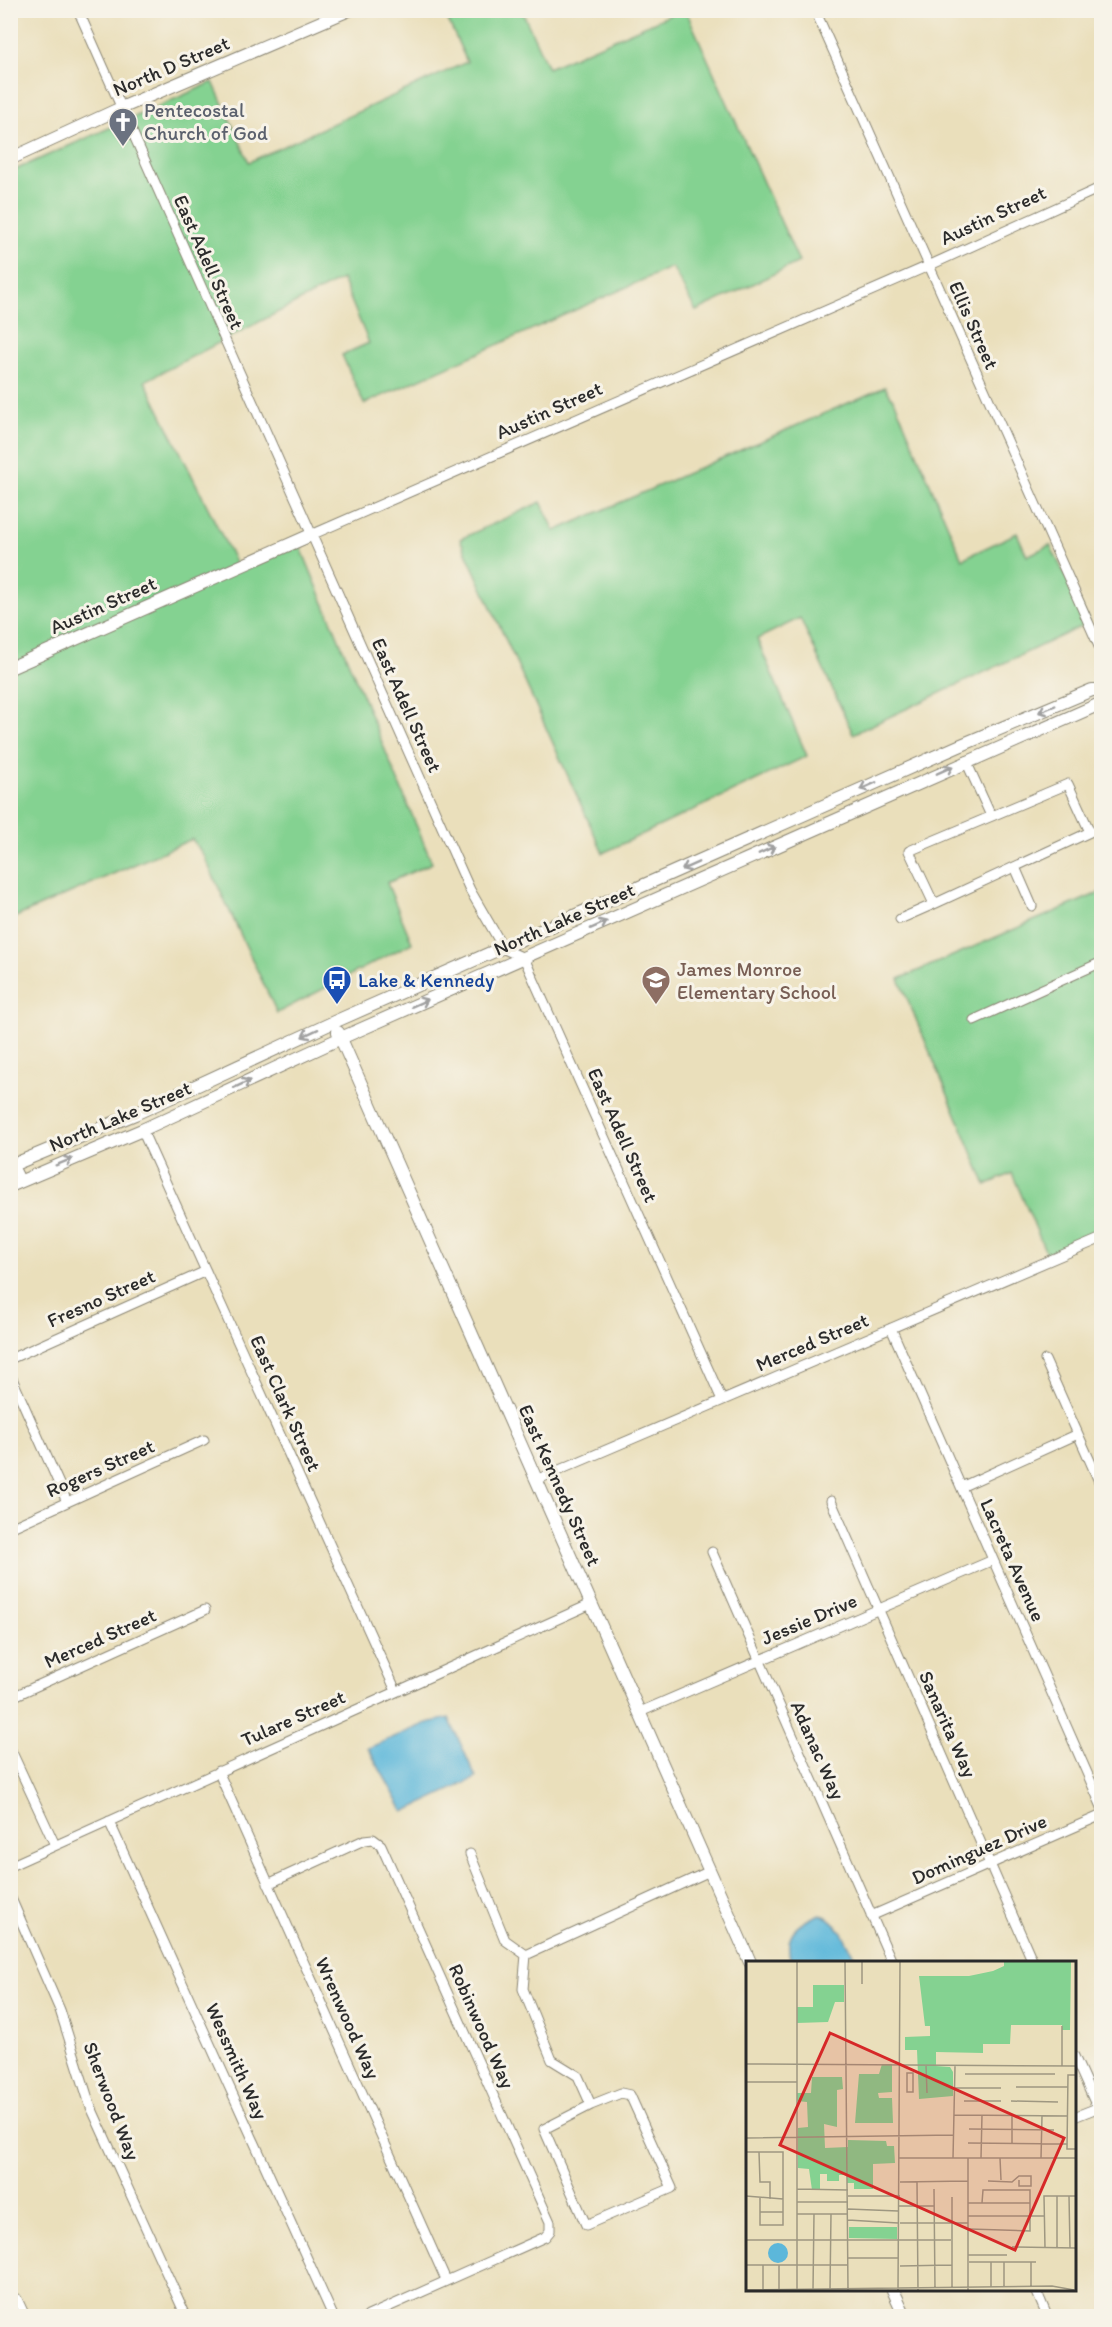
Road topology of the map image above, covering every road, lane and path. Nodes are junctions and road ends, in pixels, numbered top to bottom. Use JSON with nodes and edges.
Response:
{"nodes":[{"id":1,"x":78,"y":10,"type":"edge"},
{"id":2,"x":349,"y":10,"type":"edge"},
{"id":3,"x":815,"y":10,"type":"edge"},
{"id":4,"x":121,"y":108,"type":"junction"},
{"id":5,"x":10,"y":159,"type":"edge"},
{"id":6,"x":1101,"y":187,"type":"edge"},
{"id":7,"x":928,"y":266,"type":"junction"},
{"id":8,"x":311,"y":535,"type":"junction"},
{"id":9,"x":1101,"y":653,"type":"edge"},
{"id":10,"x":10,"y":668,"type":"edge"},
{"id":11,"x":1101,"y":690,"type":"edge"},
{"id":12,"x":1101,"y":703,"type":"edge"},
{"id":13,"x":958,"y":746,"type":"junction"},
{"id":14,"x":966,"y":761,"type":"junction"},
{"id":15,"x":990,"y":816,"type":"junction"},
{"id":16,"x":1015,"y":867,"type":"junction"},
{"id":17,"x":652,"y":883,"type":"junction"},
{"id":18,"x":675,"y":890,"type":"junction"},
{"id":19,"x":934,"y":904,"type":"junction"},
{"id":20,"x":1032,"y":906,"type":"dead end"},
{"id":21,"x":900,"y":919,"type":"dead end"},
{"id":22,"x":504,"y":949,"type":"junction"},
{"id":23,"x":524,"y":958,"type":"junction"},
{"id":24,"x":1101,"y":962,"type":"edge"},
{"id":25,"x":974,"y":1020,"type":"dead end"},
{"id":26,"x":334,"y":1022,"type":"junction"},
{"id":27,"x":341,"y":1038,"type":"junction"},
{"id":28,"x":142,"y":1130,"type":"junction"},
{"id":29,"x":11,"y":1163,"type":"edge"},
{"id":30,"x":16,"y":1183,"type":"edge"},
{"id":31,"x":1101,"y":1238,"type":"edge"},
{"id":32,"x":206,"y":1271,"type":"junction"},
{"id":33,"x":891,"y":1328,"type":"junction"},
{"id":34,"x":10,"y":1359,"type":"edge"},
{"id":35,"x":1045,"y":1360,"type":"dead end"},
{"id":36,"x":10,"y":1374,"type":"edge"},
{"id":37,"x":722,"y":1400,"type":"junction"},
{"id":38,"x":1078,"y":1434,"type":"junction"},
{"id":39,"x":204,"y":1440,"type":"dead end"},
{"id":40,"x":536,"y":1480,"type":"junction"},
{"id":41,"x":961,"y":1487,"type":"junction"},
{"id":42,"x":1101,"y":1488,"type":"edge"},
{"id":43,"x":831,"y":1501,"type":"dead end"},
{"id":44,"x":67,"y":1502,"type":"junction"},
{"id":45,"x":10,"y":1528,"type":"edge"},
{"id":46,"x":712,"y":1552,"type":"dead end"},
{"id":47,"x":993,"y":1560,"type":"junction"},
{"id":48,"x":591,"y":1604,"type":"junction"},
{"id":49,"x":878,"y":1609,"type":"junction"},
{"id":50,"x":205,"y":1611,"type":"dead end"},
{"id":51,"x":759,"y":1660,"type":"junction"},
{"id":52,"x":396,"y":1691,"type":"junction"},
{"id":53,"x":10,"y":1698,"type":"edge"},
{"id":54,"x":640,"y":1712,"type":"junction"},
{"id":55,"x":10,"y":1748,"type":"edge"},
{"id":56,"x":218,"y":1771,"type":"junction"},
{"id":57,"x":1101,"y":1807,"type":"edge"},
{"id":58,"x":1101,"y":1815,"type":"edge"},
{"id":59,"x":109,"y":1821,"type":"junction"},
{"id":60,"x":55,"y":1845,"type":"junction"},
{"id":61,"x":470,"y":1854,"type":"dead end"},
{"id":62,"x":990,"y":1864,"type":"junction"},
{"id":63,"x":10,"y":1866,"type":"edge"},
{"id":64,"x":710,"y":1871,"type":"junction"},
{"id":65,"x":268,"y":1884,"type":"junction"},
{"id":66,"x":10,"y":1896,"type":"edge"},
{"id":67,"x":871,"y":1916,"type":"junction"},
{"id":68,"x":526,"y":1955,"type":"junction"},
{"id":69,"x":750,"y":1961,"type":"edge"},
{"id":70,"x":892,"y":1961,"type":"edge"},
{"id":71,"x":1033,"y":1961,"type":"edge"},
{"id":72,"x":1076,"y":2060,"type":"edge"},
{"id":73,"x":591,"y":2105,"type":"junction"},
{"id":74,"x":1099,"y":2107,"type":"edge"},
{"id":75,"x":1076,"y":2116,"type":"edge"},
{"id":76,"x":1101,"y":2118,"type":"edge"},
{"id":77,"x":446,"y":2280,"type":"junction"},
{"id":78,"x":894,"y":2291,"type":"edge"},
{"id":79,"x":1037,"y":2291,"type":"edge"},
{"id":80,"x":17,"y":2299,"type":"dead end"},
{"id":81,"x":25,"y":2316,"type":"edge"},
{"id":82,"x":186,"y":2316,"type":"edge"},
{"id":83,"x":333,"y":2316,"type":"edge"},
{"id":84,"x":368,"y":2316,"type":"edge"},
{"id":85,"x":905,"y":2316,"type":"edge"},
{"id":86,"x":1047,"y":2316,"type":"edge"}],
"edges":[{"from":1,"to":4,"type":"street","name":"East Adell Street"},
{"from":2,"to":4,"type":"street","name":"North D Street"},
{"from":3,"to":7,"type":"street","name":"Ellis Street"},
{"from":4,"to":5,"type":"street","name":"North D Street"},
{"from":4,"to":8,"type":"street","name":"East Adell Street"},
{"from":6,"to":7,"type":"street","name":"Austin Street"},
{"from":7,"to":8,"type":"street","name":"Austin Street"},
{"from":7,"to":9,"type":"street","name":"Ellis Street"},
{"from":8,"to":10,"type":"street","name":"Austin Street"},
{"from":8,"to":22,"type":"street","name":"East Adell Street"},
{"from":11,"to":13,"type":"street","name":"North Lake Street","one_way":true},
{"from":12,"to":14,"type":"street","name":"North Lake Street"},
{"from":13,"to":14,"type":"street"},
{"from":13,"to":17,"type":"street","name":"North Lake Street","one_way":true},
{"from":14,"to":15,"type":"street"},
{"from":18,"to":14,"type":"street","name":"North Lake Street","one_way":true},
{"from":15,"to":16,"type":"street"},
{"from":15,"to":19,"type":"street"},
{"from":16,"to":19,"type":"street"},
{"from":16,"to":20,"type":"street"},
{"from":17,"to":18,"type":"street"},
{"from":17,"to":22,"type":"street","name":"North Lake Street"},
{"from":23,"to":18,"type":"street","name":"North Lake Street","one_way":true},
{"from":19,"to":21,"type":"street"},
{"from":22,"to":23,"type":"street"},
{"from":22,"to":26,"type":"street","name":"North Lake Street"},
{"from":27,"to":23,"type":"street","name":"North Lake Street","one_way":true},
{"from":23,"to":37,"type":"street","name":"East Adell Street"},
{"from":24,"to":25,"type":"street"},
{"from":26,"to":27,"type":"street","name":"East Kennedy Street"},
{"from":26,"to":29,"type":"street","name":"North Lake Street","one_way":true},
{"from":28,"to":27,"type":"street","name":"North Lake Street","one_way":true},
{"from":27,"to":40,"type":"street","name":"East Kennedy Street"},
{"from":30,"to":28,"type":"street","name":"North Lake Street","one_way":true},
{"from":28,"to":32,"type":"street","name":"East Clark Street"},
{"from":29,"to":30,"type":"street"},
{"from":31,"to":33,"type":"street","name":"Merced Street"},
{"from":32,"to":34,"type":"street","name":"Fresno Street"},
{"from":32,"to":52,"type":"street","name":"East Clark Street"},
{"from":33,"to":37,"type":"street","name":"Merced Street"},
{"from":33,"to":41,"type":"street","name":"Lacreta Avenue"},
{"from":35,"to":38,"type":"street"},
{"from":36,"to":44,"type":"street"},
{"from":37,"to":40,"type":"street","name":"Merced Street"},
{"from":38,"to":41,"type":"street"},
{"from":38,"to":42,"type":"street"},
{"from":39,"to":44,"type":"street","name":"Rogers Street"},
{"from":40,"to":48,"type":"street","name":"East Kennedy Street"},
{"from":41,"to":47,"type":"street","name":"Lacreta Avenue"},
{"from":43,"to":49,"type":"street","name":"Sanarita Way"},
{"from":44,"to":45,"type":"street","name":"Rogers Street"},
{"from":46,"to":51,"type":"street","name":"Adanac Way"},
{"from":47,"to":49,"type":"street","name":"Jessie Drive"},
{"from":47,"to":57,"type":"street","name":"Lacreta Avenue"},
{"from":48,"to":52,"type":"street","name":"Tulare Street"},
{"from":48,"to":54,"type":"street","name":"East Kennedy Street"},
{"from":49,"to":51,"type":"street","name":"Jessie Drive"},
{"from":49,"to":62,"type":"street","name":"Sanarita Way"},
{"from":50,"to":53,"type":"street","name":"Merced Street"},
{"from":51,"to":54,"type":"street","name":"Jessie Drive"},
{"from":51,"to":67,"type":"street","name":"Adanac Way"},
{"from":52,"to":56,"type":"street","name":"Tulare Street"},
{"from":54,"to":64,"type":"street","name":"East Kennedy Street"},
{"from":55,"to":60,"type":"street"},
{"from":56,"to":59,"type":"street","name":"Tulare Street"},
{"from":56,"to":65,"type":"street","name":"Wrenwood Way"},
{"from":58,"to":62,"type":"street","name":"Dominguez Drive"},
{"from":59,"to":60,"type":"street","name":"Tulare Street"},
{"from":59,"to":83,"type":"street","name":"Wessmith Way"},
{"from":60,"to":63,"type":"street","name":"Tulare Street"},
{"from":61,"to":68,"type":"street"},
{"from":62,"to":67,"type":"street","name":"Dominguez Drive"},
{"from":62,"to":71,"type":"street","name":"Sanarita Way"},
{"from":64,"to":68,"type":"street"},
{"from":64,"to":69,"type":"street","name":"East Kennedy Street"},
{"from":65,"to":77,"type":"street","name":"Wrenwood Way"},
{"from":65,"to":77,"type":"street","name":"Robinwood Way"},
{"from":66,"to":82,"type":"street","name":"Sherwood Way"},
{"from":67,"to":70,"type":"street","name":"Adanac Way"},
{"from":68,"to":73,"type":"street"},
{"from":72,"to":74,"type":"street"},
{"from":73,"to":73,"type":"street"},
{"from":74,"to":75,"type":"street"},
{"from":74,"to":76,"type":"street"},
{"from":77,"to":84,"type":"street"},
{"from":78,"to":85,"type":"street"},
{"from":79,"to":86,"type":"street"},
{"from":80,"to":81,"type":"street"}]}
